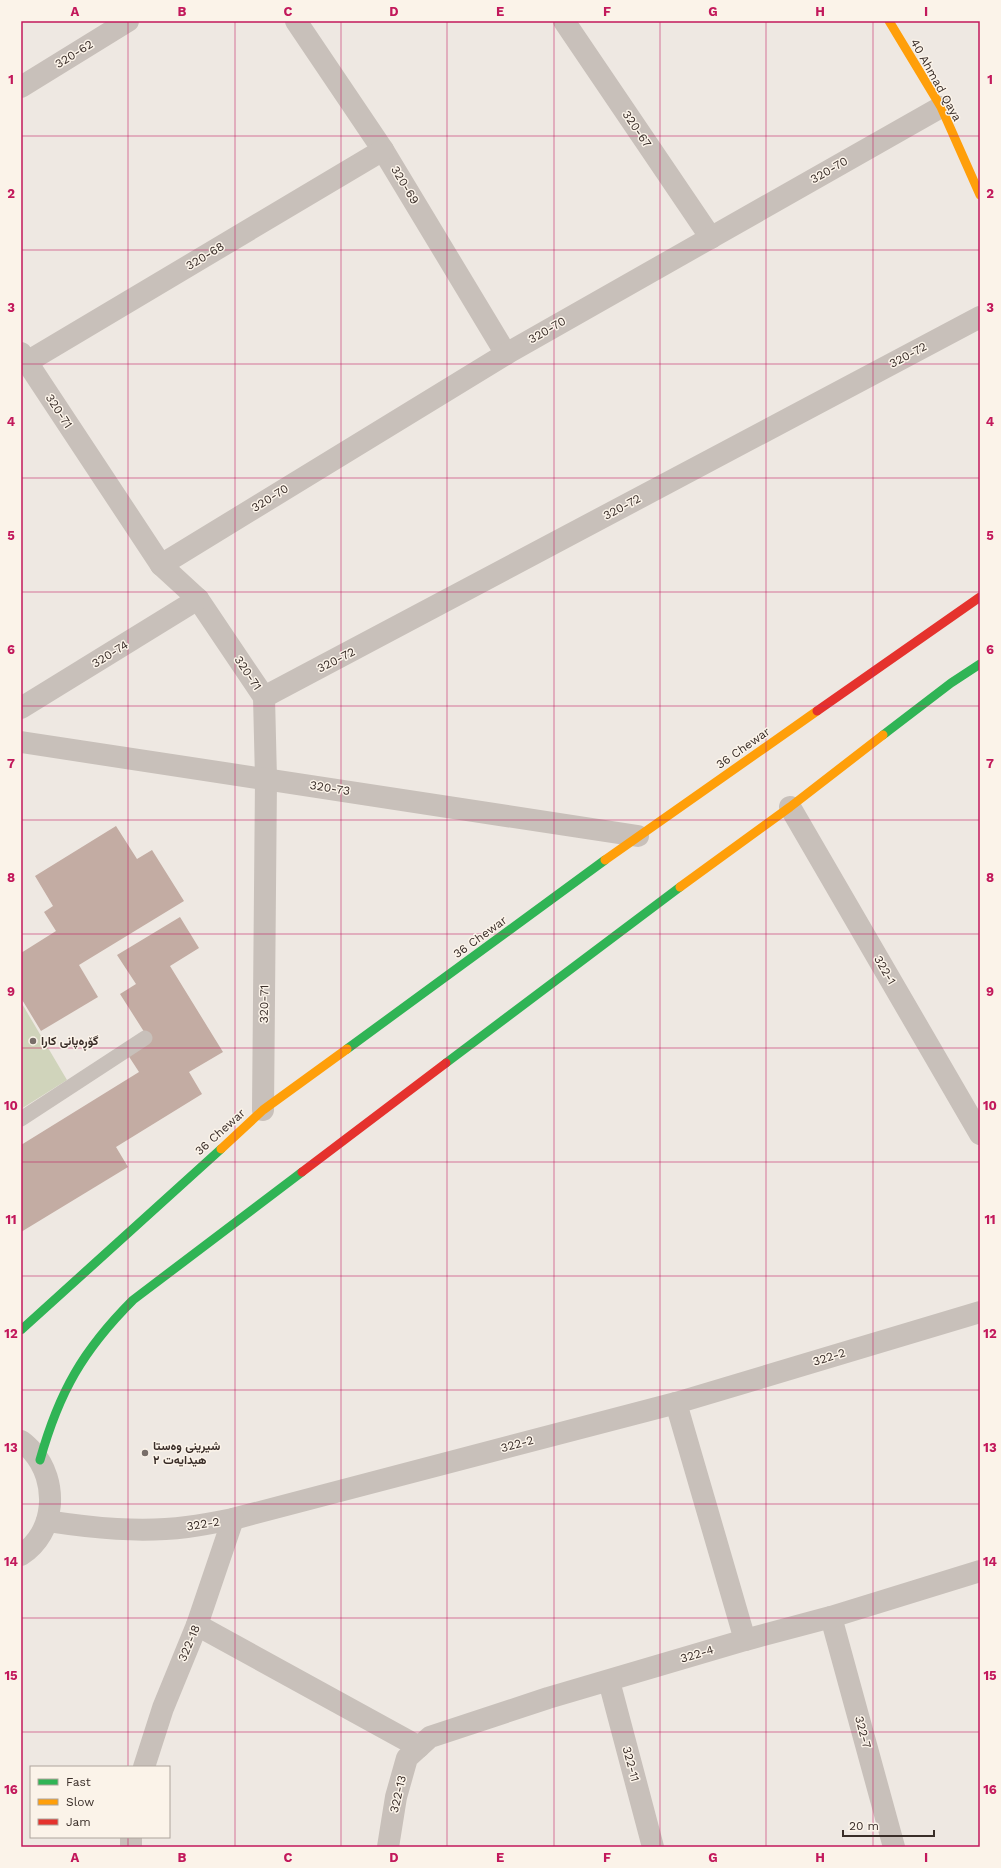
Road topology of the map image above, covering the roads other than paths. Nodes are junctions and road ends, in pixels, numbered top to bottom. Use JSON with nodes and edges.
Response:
{"nodes":[{"id":1,"x":128,"y":21,"type":"edge"},
{"id":2,"x":296,"y":21,"type":"edge"},
{"id":3,"x":889,"y":21,"type":"edge"},
{"id":4,"x":572,"y":24,"type":"edge"},
{"id":5,"x":21,"y":87,"type":"edge"},
{"id":6,"x":941,"y":107,"type":"junction"},
{"id":7,"x":383,"y":150,"type":"junction"},
{"id":8,"x":980,"y":195,"type":"edge"},
{"id":9,"x":711,"y":238,"type":"junction"},
{"id":10,"x":980,"y":317,"type":"edge"},
{"id":11,"x":506,"y":354,"type":"junction"},
{"id":12,"x":24,"y":357,"type":"edge"},
{"id":13,"x":161,"y":565,"type":"junction"},
{"id":14,"x":980,"y":597,"type":"edge"},
{"id":15,"x":198,"y":599,"type":"junction"},
{"id":16,"x":980,"y":664,"type":"edge"},
{"id":17,"x":264,"y":697,"type":"junction"},
{"id":18,"x":21,"y":708,"type":"edge"},
{"id":19,"x":21,"y":742,"type":"edge"},
{"id":20,"x":266,"y":779,"type":"junction"},
{"id":21,"x":790,"y":806,"type":"junction"},
{"id":22,"x":638,"y":836,"type":"junction"},
{"id":23,"x":145,"y":1038,"type":"dead end"},
{"id":24,"x":262,"y":1110,"type":"junction"},
{"id":25,"x":21,"y":1119,"type":"edge"},
{"id":26,"x":980,"y":1134,"type":"edge"},
{"id":27,"x":980,"y":1312,"type":"edge"},
{"id":28,"x":23,"y":1323,"type":"edge"},
{"id":29,"x":676,"y":1403,"type":"junction"},
{"id":30,"x":21,"y":1441,"type":"edge"},
{"id":31,"x":40,"y":1460,"type":"junction"},
{"id":32,"x":233,"y":1519,"type":"junction"},
{"id":33,"x":47,"y":1521,"type":"junction"},
{"id":34,"x":21,"y":1555,"type":"edge"},
{"id":35,"x":980,"y":1571,"type":"edge"},
{"id":36,"x":831,"y":1617,"type":"junction"},
{"id":37,"x":197,"y":1625,"type":"junction"},
{"id":38,"x":745,"y":1640,"type":"junction"},
{"id":39,"x":609,"y":1680,"type":"junction"},
{"id":40,"x":419,"y":1747,"type":"junction"},
{"id":41,"x":144,"y":1766,"type":"edge"},
{"id":42,"x":388,"y":1847,"type":"edge"},
{"id":43,"x":653,"y":1847,"type":"edge"},
{"id":44,"x":894,"y":1847,"type":"edge"}],
"edges":[{"from":1,"to":5,"type":"street","name":"320-62"},
{"from":2,"to":7,"type":"street","name":"320-69"},
{"from":3,"to":6,"type":"street","name":"40 Ahmad Qaya"},
{"from":4,"to":9,"type":"street","name":"320-67"},
{"from":6,"to":8,"type":"street","name":"40 Ahmad Qaya"},
{"from":6,"to":9,"type":"street","name":"320-70"},
{"from":7,"to":11,"type":"street","name":"320-69"},
{"from":7,"to":12,"type":"street","name":"320-68"},
{"from":9,"to":11,"type":"street","name":"320-70"},
{"from":10,"to":17,"type":"street","name":"320-72"},
{"from":11,"to":13,"type":"street","name":"320-70"},
{"from":12,"to":13,"type":"street","name":"320-71"},
{"from":13,"to":15,"type":"street","name":"320-71"},
{"from":14,"to":22,"type":"street","name":"36 Chewar"},
{"from":15,"to":17,"type":"street","name":"320-71"},
{"from":15,"to":18,"type":"street","name":"320-74"},
{"from":16,"to":21,"type":"street"},
{"from":17,"to":20,"type":"street","name":"320-71"},
{"from":19,"to":20,"type":"street","name":"320-73"},
{"from":20,"to":22,"type":"street","name":"320-73"},
{"from":20,"to":24,"type":"street","name":"320-71"},
{"from":21,"to":26,"type":"street","name":"322-1"},
{"from":21,"to":31,"type":"street"},
{"from":22,"to":24,"type":"street","name":"36 Chewar"},
{"from":23,"to":25,"type":"lane"},
{"from":24,"to":28,"type":"street","name":"36 Chewar"},
{"from":27,"to":29,"type":"street","name":"322-2"},
{"from":29,"to":32,"type":"street","name":"322-2"},
{"from":29,"to":38,"type":"street"},
{"from":30,"to":31,"type":"street"},
{"from":31,"to":33,"type":"street"},
{"from":32,"to":33,"type":"street","name":"322-2"},
{"from":32,"to":37,"type":"street","name":"322-18"},
{"from":33,"to":34,"type":"street"},
{"from":35,"to":36,"type":"street","name":"322-4"},
{"from":36,"to":38,"type":"street","name":"322-4"},
{"from":36,"to":44,"type":"street","name":"322-7"},
{"from":37,"to":40,"type":"street"},
{"from":37,"to":41,"type":"street","name":"322-18"},
{"from":38,"to":39,"type":"street","name":"322-4"},
{"from":39,"to":40,"type":"street","name":"322-4"},
{"from":39,"to":43,"type":"street","name":"322-11"},
{"from":40,"to":42,"type":"street","name":"322-13"}]}
